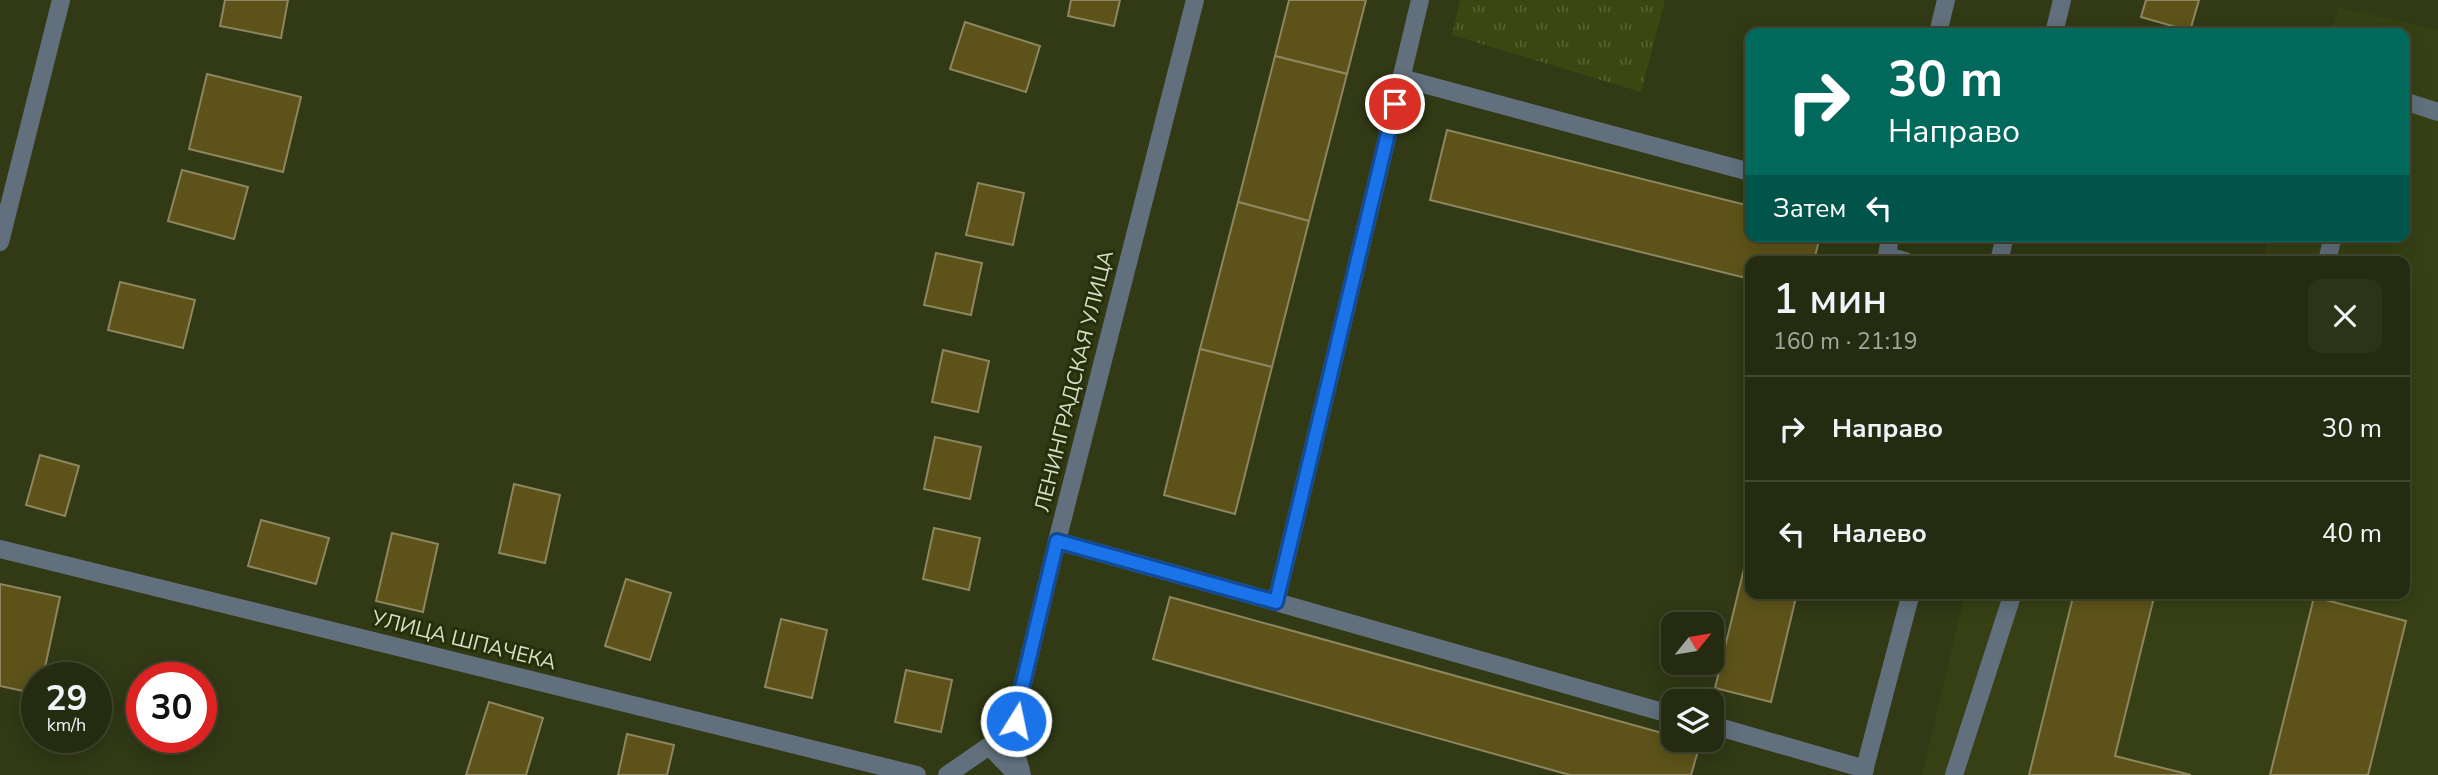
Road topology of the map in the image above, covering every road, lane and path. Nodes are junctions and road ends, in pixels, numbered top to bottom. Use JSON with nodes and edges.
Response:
{"nodes":[{"id":1,"x":61,"y":0,"type":"edge"},
{"id":2,"x":1195,"y":0,"type":"edge"},
{"id":3,"x":1420,"y":0,"type":"edge"},
{"id":4,"x":1946,"y":0,"type":"edge"},
{"id":5,"x":2062,"y":0,"type":"edge"},
{"id":6,"x":1939,"y":28,"type":"edge"},
{"id":7,"x":2055,"y":28,"type":"edge"},
{"id":8,"x":1401,"y":78,"type":"junction"},
{"id":9,"x":2410,"y":103,"type":"edge"},
{"id":10,"x":2438,"y":112,"type":"edge"},
{"id":11,"x":1745,"y":171,"type":"edge"},
{"id":12,"x":0,"y":242,"type":"edge"},
{"id":13,"x":1057,"y":541,"type":"junction"},
{"id":14,"x":0,"y":549,"type":"edge"},
{"id":15,"x":1910,"y":599,"type":"edge"},
{"id":16,"x":2010,"y":599,"type":"edge"},
{"id":17,"x":1276,"y":602,"type":"junction"},
{"id":18,"x":1661,"y":712,"type":"edge"},
{"id":19,"x":1724,"y":729,"type":"edge"},
{"id":20,"x":1864,"y":772,"type":"edge"},
{"id":21,"x":917,"y":775,"type":"edge"},
{"id":22,"x":947,"y":775,"type":"edge"},
{"id":23,"x":1019,"y":775,"type":"edge"},
{"id":24,"x":1954,"y":775,"type":"edge"}],
"edges":[{"from":1,"to":12,"type":"street"},
{"from":2,"to":13,"type":"street","name":"ЛЕНИНГРАДСКАЯ УЛИЦА"},
{"from":3,"to":8,"type":"street"},
{"from":4,"to":6,"type":"street"},
{"from":5,"to":7,"type":"street"},
{"from":8,"to":11,"type":"street"},
{"from":8,"to":17,"type":"street"},
{"from":9,"to":10,"type":"street"},
{"from":13,"to":17,"type":"street"},
{"from":13,"to":23,"type":"street","name":"ЛЕНИНГРАДСКАЯ УЛИЦА"},
{"from":14,"to":21,"type":"street","name":"УЛИЦА ШПАЧЕКА"},
{"from":15,"to":20,"type":"street"},
{"from":16,"to":24,"type":"street"},
{"from":17,"to":18,"type":"street"},
{"from":19,"to":20,"type":"street"},
{"from":22,"to":23,"type":"street"}]}
